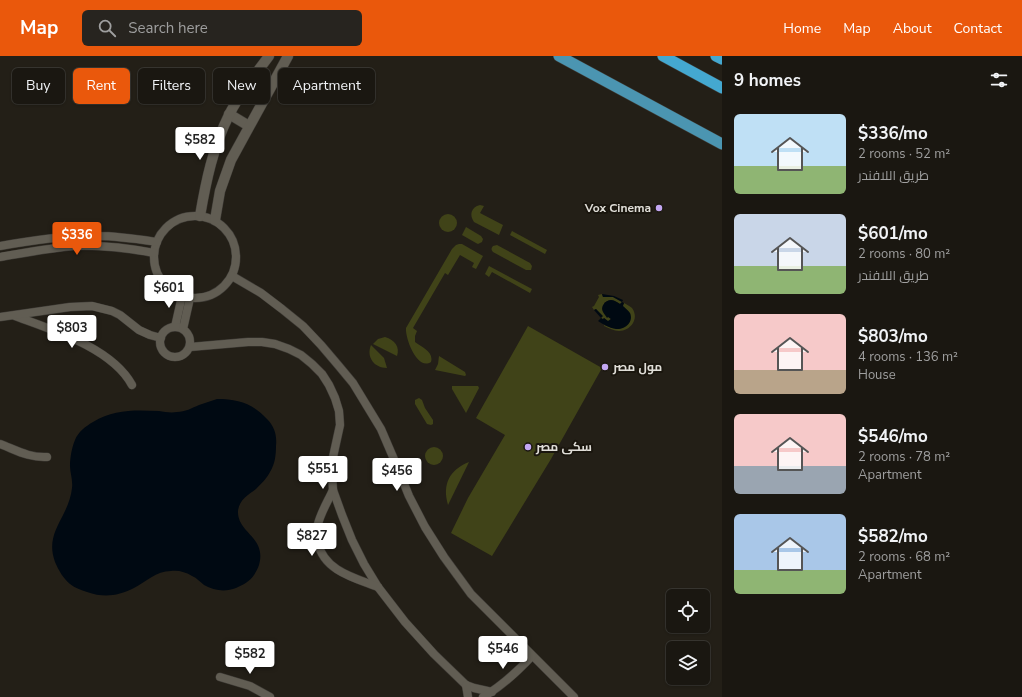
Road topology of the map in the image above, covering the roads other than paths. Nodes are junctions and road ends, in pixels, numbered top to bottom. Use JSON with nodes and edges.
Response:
{"nodes":[{"id":1,"x":269,"y":56,"type":"edge"},
{"id":2,"x":288,"y":56,"type":"edge"},
{"id":3,"x":559,"y":56,"type":"edge"},
{"id":4,"x":663,"y":56,"type":"edge"},
{"id":5,"x":716,"y":56,"type":"edge"},
{"id":6,"x":722,"y":59,"type":"edge"},
{"id":7,"x":722,"y":88,"type":"edge"},
{"id":8,"x":229,"y":114,"type":"junction"},
{"id":9,"x":249,"y":126,"type":"junction"},
{"id":10,"x":722,"y":144,"type":"edge"},
{"id":11,"x":200,"y":216,"type":"junction"},
{"id":12,"x":215,"y":220,"type":"junction"},
{"id":13,"x":157,"y":242,"type":"junction"},
{"id":14,"x":0,"y":246,"type":"edge"},
{"id":15,"x":154,"y":253,"type":"junction"},
{"id":16,"x":0,"y":257,"type":"edge"},
{"id":17,"x":232,"y":276,"type":"junction"},
{"id":18,"x":186,"y":297,"type":"junction"},
{"id":19,"x":14,"y":316,"type":"junction"},
{"id":20,"x":0,"y":317,"type":"edge"},
{"id":21,"x":174,"y":327,"type":"junction"},
{"id":22,"x":183,"y":329,"type":"junction"},
{"id":23,"x":161,"y":338,"type":"junction"},
{"id":24,"x":190,"y":347,"type":"junction"},
{"id":25,"x":132,"y":385,"type":"dead end"},
{"id":26,"x":0,"y":444,"type":"edge"},
{"id":27,"x":47,"y":457,"type":"dead end"},
{"id":28,"x":333,"y":490,"type":"junction"},
{"id":29,"x":378,"y":587,"type":"junction"},
{"id":30,"x":532,"y":656,"type":"junction"},
{"id":31,"x":220,"y":677,"type":"dead end"},
{"id":32,"x":466,"y":685,"type":"junction"},
{"id":33,"x":492,"y":692,"type":"junction"},
{"id":34,"x":270,"y":697,"type":"edge"},
{"id":35,"x":468,"y":697,"type":"edge"},
{"id":36,"x":483,"y":697,"type":"edge"},
{"id":37,"x":574,"y":697,"type":"edge"}],
"edges":[{"from":1,"to":8,"type":"street"},
{"from":2,"to":9,"type":"street"},
{"from":3,"to":10,"type":"main road"},
{"from":4,"to":7,"type":"highway"},
{"from":5,"to":6,"type":"highway"},
{"from":8,"to":9,"type":"street"},
{"from":8,"to":11,"type":"street"},
{"from":9,"to":12,"type":"street"},
{"from":11,"to":12,"type":"street"},
{"from":11,"to":13,"type":"street"},
{"from":12,"to":17,"type":"street"},
{"from":13,"to":14,"type":"street"},
{"from":13,"to":15,"type":"street"},
{"from":15,"to":16,"type":"street"},
{"from":15,"to":18,"type":"street"},
{"from":17,"to":18,"type":"street"},
{"from":17,"to":30,"type":"street"},
{"from":18,"to":21,"type":"street"},
{"from":18,"to":22,"type":"street"},
{"from":19,"to":20,"type":"street"},
{"from":19,"to":23,"type":"street"},
{"from":19,"to":25,"type":"street"},
{"from":21,"to":22,"type":"street"},
{"from":21,"to":23,"type":"street"},
{"from":22,"to":24,"type":"street"},
{"from":23,"to":24,"type":"street"},
{"from":24,"to":28,"type":"street"},
{"from":26,"to":27,"type":"street"},
{"from":28,"to":29,"type":"street"},
{"from":28,"to":29,"type":"street"},
{"from":29,"to":32,"type":"street"},
{"from":30,"to":33,"type":"street"},
{"from":30,"to":37,"type":"street"},
{"from":31,"to":34,"type":"street"},
{"from":32,"to":33,"type":"street"},
{"from":32,"to":35,"type":"street"},
{"from":33,"to":36,"type":"street"}]}
